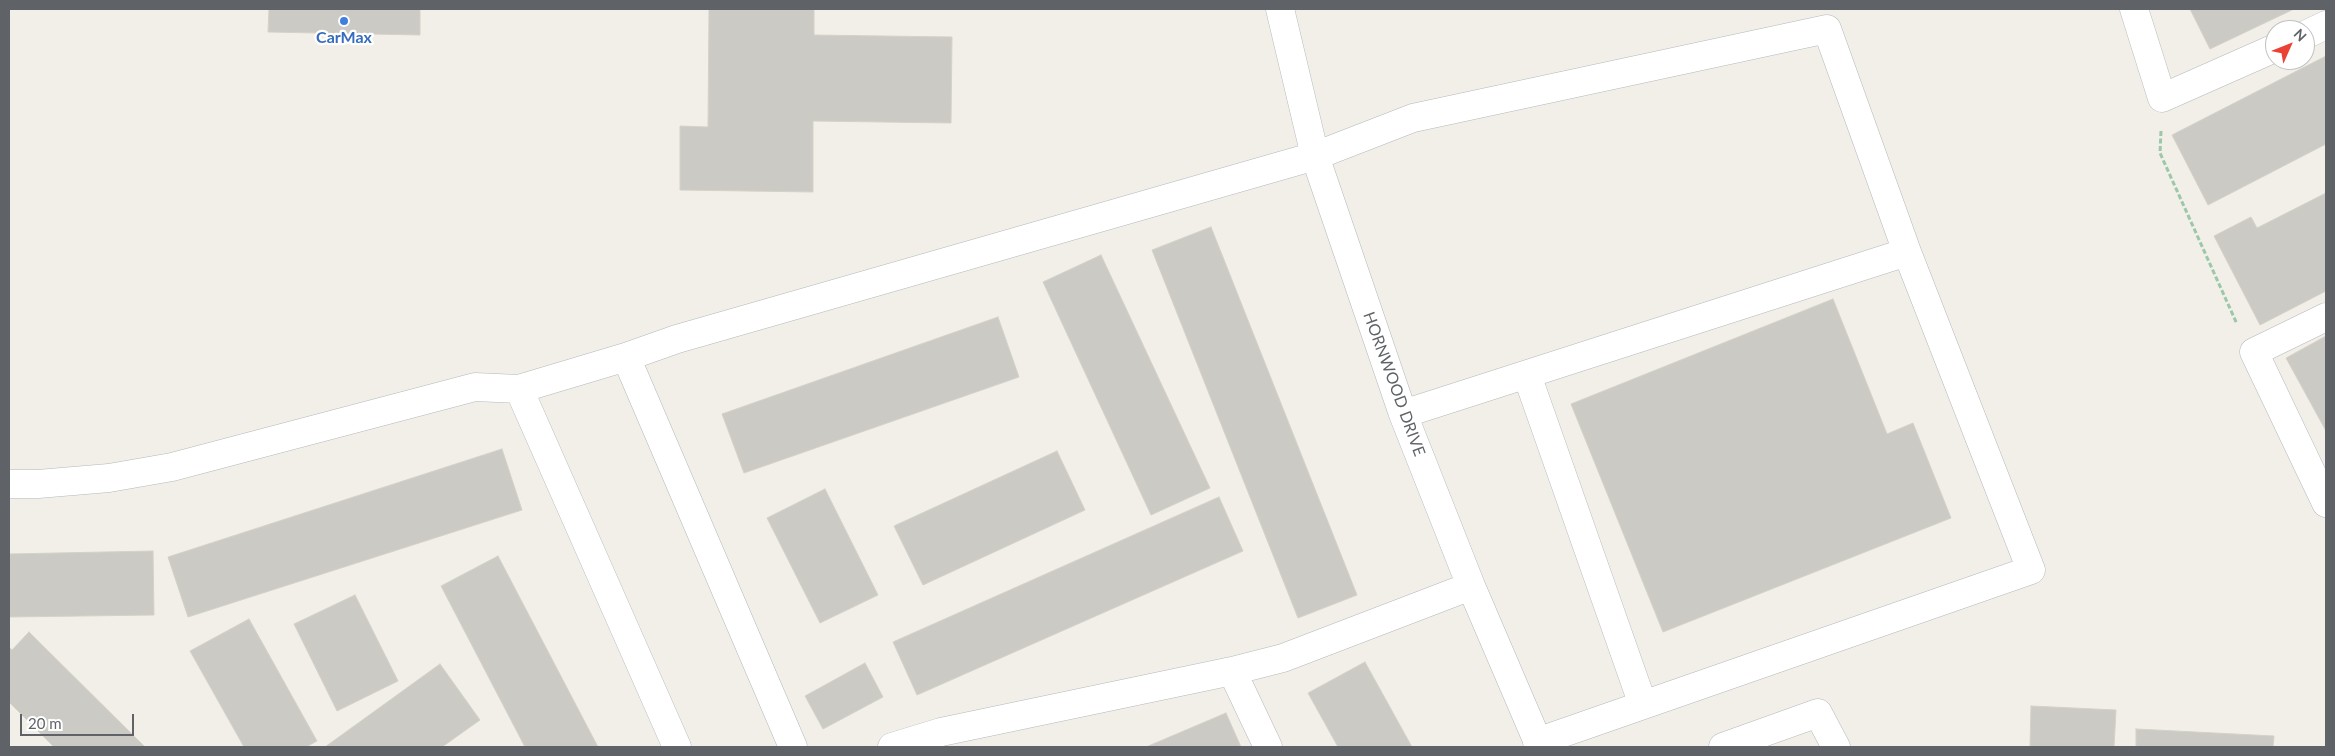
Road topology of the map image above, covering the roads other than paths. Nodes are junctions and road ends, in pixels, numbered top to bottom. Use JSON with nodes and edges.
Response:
{"nodes":[{"id":1,"x":1280,"y":9,"type":"edge"},
{"id":2,"x":2134,"y":9,"type":"edge"},
{"id":3,"x":2265,"y":52,"type":"edge"},
{"id":4,"x":1315,"y":156,"type":"junction"},
{"id":5,"x":1908,"y":252,"type":"junction"},
{"id":6,"x":2326,"y":317,"type":"edge"},
{"id":7,"x":626,"y":357,"type":"junction"},
{"id":8,"x":1527,"y":375,"type":"junction"},
{"id":9,"x":519,"y":388,"type":"junction"},
{"id":10,"x":1403,"y":414,"type":"junction"},
{"id":11,"x":9,"y":484,"type":"edge"},
{"id":12,"x":2326,"y":503,"type":"edge"},
{"id":13,"x":1471,"y":586,"type":"junction"},
{"id":14,"x":1232,"y":671,"type":"junction"},
{"id":15,"x":1643,"y":705,"type":"junction"},
{"id":16,"x":1538,"y":745,"type":"edge"},
{"id":17,"x":677,"y":747,"type":"edge"},
{"id":18,"x":793,"y":747,"type":"edge"},
{"id":19,"x":892,"y":747,"type":"edge"},
{"id":20,"x":1268,"y":747,"type":"edge"},
{"id":21,"x":1723,"y":747,"type":"edge"},
{"id":22,"x":1836,"y":747,"type":"edge"}],
"edges":[{"from":1,"to":4,"type":"street","name":"HORNWOOD DRIVE"},
{"from":2,"to":3,"type":"street"},
{"from":4,"to":5,"type":"street"},
{"from":4,"to":7,"type":"street"},
{"from":4,"to":10,"type":"street","name":"HORNWOOD DRIVE"},
{"from":5,"to":8,"type":"street"},
{"from":5,"to":15,"type":"street"},
{"from":6,"to":12,"type":"street"},
{"from":7,"to":9,"type":"street"},
{"from":7,"to":18,"type":"street"},
{"from":8,"to":10,"type":"street"},
{"from":8,"to":15,"type":"street"},
{"from":9,"to":11,"type":"street"},
{"from":9,"to":17,"type":"street"},
{"from":10,"to":13,"type":"street","name":"HORNWOOD DRIVE"},
{"from":13,"to":14,"type":"street"},
{"from":13,"to":16,"type":"street","name":"HORNWOOD DRIVE"},
{"from":14,"to":19,"type":"street"},
{"from":14,"to":20,"type":"street"},
{"from":15,"to":16,"type":"street"},
{"from":21,"to":22,"type":"street"}]}
